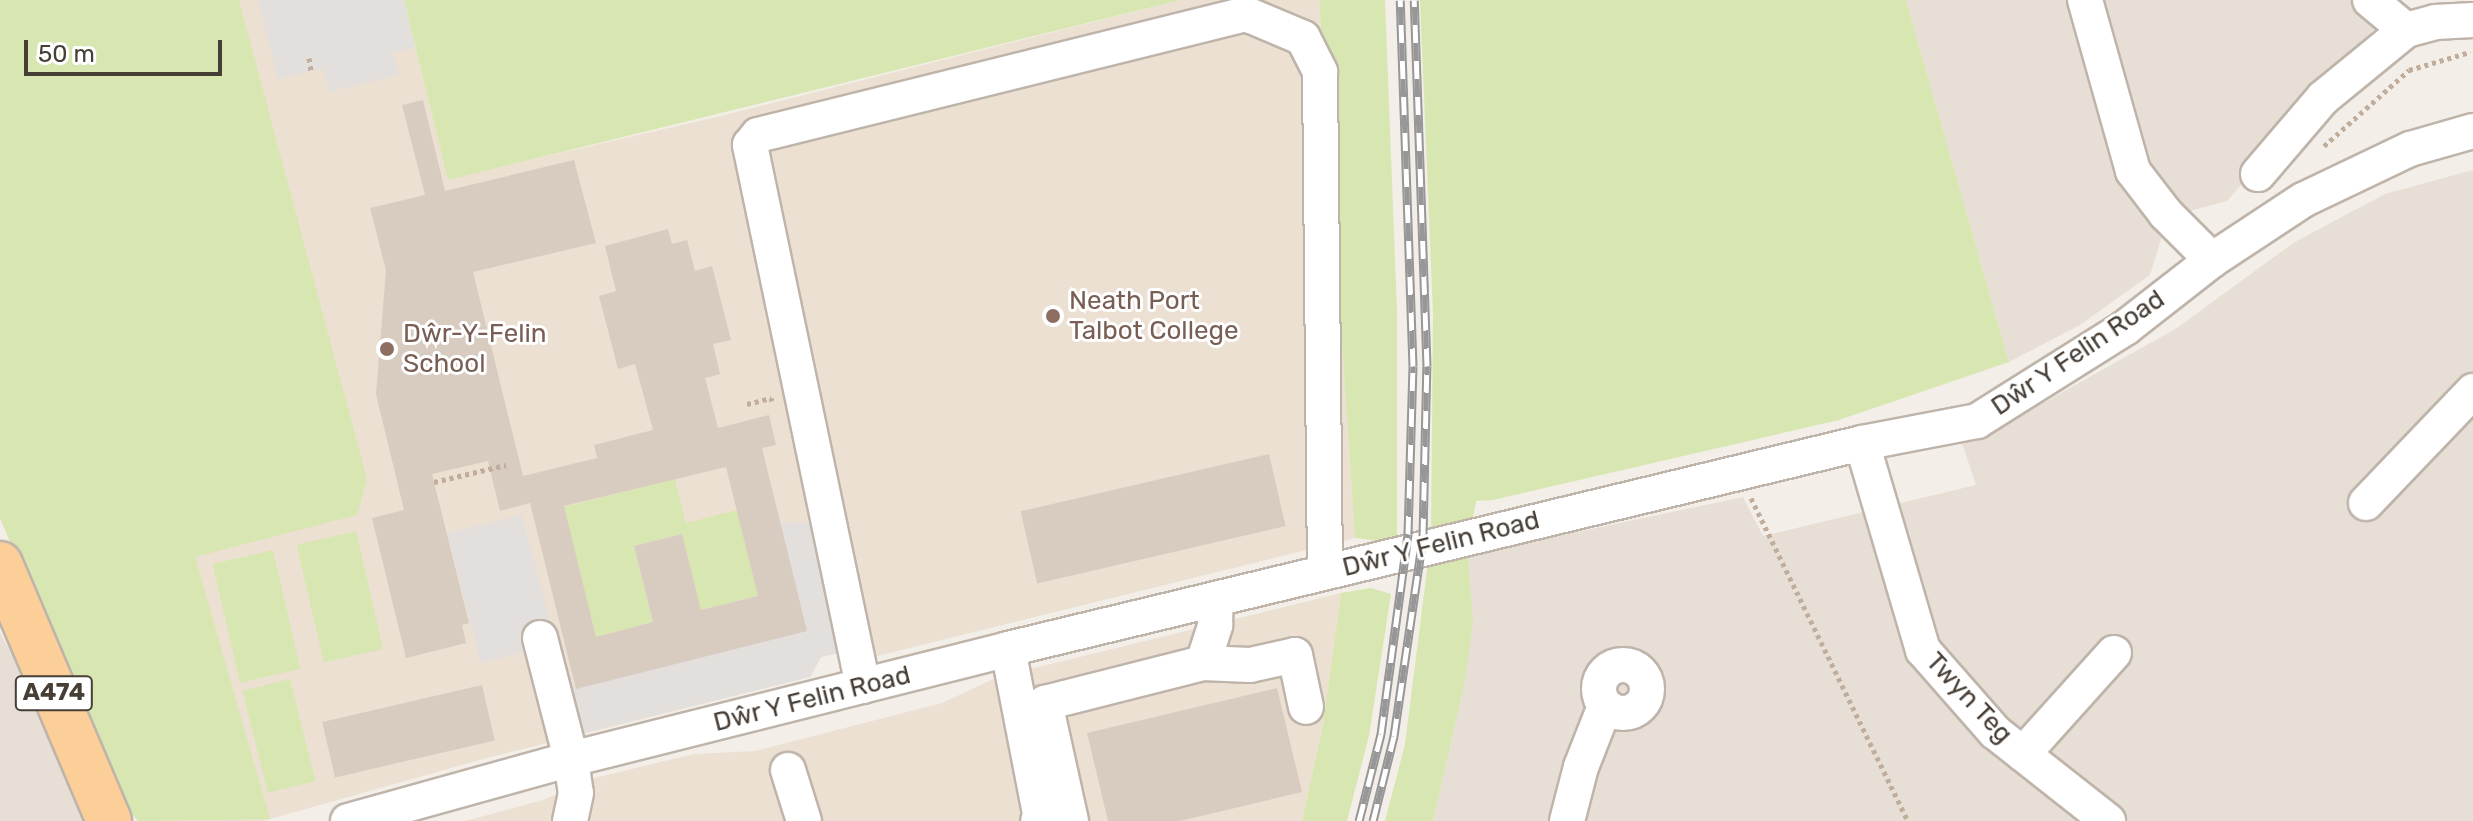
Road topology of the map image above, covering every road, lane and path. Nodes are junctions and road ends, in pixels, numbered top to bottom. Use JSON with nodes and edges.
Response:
{"nodes":[{"id":1,"x":2085,"y":0,"type":"edge"},
{"id":2,"x":2370,"y":0,"type":"edge"},
{"id":3,"x":2427,"y":17,"type":"edge"},
{"id":4,"x":2473,"y":20,"type":"edge"},
{"id":5,"x":2473,"y":51,"type":"edge"},
{"id":6,"x":309,"y":58,"type":"dead end"},
{"id":7,"x":311,"y":71,"type":"dead end"},
{"id":8,"x":2473,"y":131,"type":"edge"},
{"id":9,"x":2315,"y":154,"type":"dead end"},
{"id":10,"x":2258,"y":174,"type":"dead end"},
{"id":11,"x":2212,"y":260,"type":"junction"},
{"id":12,"x":2467,"y":408,"type":"edge"},
{"id":13,"x":1862,"y":443,"type":"junction"},
{"id":14,"x":506,"y":465,"type":"dead end"},
{"id":15,"x":1738,"y":472,"type":"junction"},
{"id":16,"x":434,"y":482,"type":"dead end"},
{"id":17,"x":2366,"y":503,"type":"dead end"},
{"id":18,"x":1325,"y":572,"type":"junction"},
{"id":19,"x":3,"y":583,"type":"edge"},
{"id":20,"x":1216,"y":599,"type":"junction"},
{"id":21,"x":540,"y":638,"type":"dead end"},
{"id":22,"x":1008,"y":649,"type":"junction"},
{"id":23,"x":2114,"y":653,"type":"dead end"},
{"id":24,"x":1203,"y":663,"type":"junction"},
{"id":25,"x":863,"y":686,"type":"junction"},
{"id":26,"x":1605,"y":706,"type":"dead end"},
{"id":27,"x":1306,"y":707,"type":"dead end"},
{"id":28,"x":2023,"y":754,"type":"junction"},
{"id":29,"x":571,"y":759,"type":"junction"},
{"id":30,"x":788,"y":770,"type":"dead end"},
{"id":31,"x":2105,"y":820,"type":"edge"},
{"id":32,"x":109,"y":821,"type":"edge"},
{"id":33,"x":348,"y":821,"type":"edge"},
{"id":34,"x":570,"y":821,"type":"edge"},
{"id":35,"x":804,"y":821,"type":"edge"},
{"id":36,"x":1038,"y":821,"type":"edge"},
{"id":37,"x":1071,"y":821,"type":"edge"},
{"id":38,"x":1567,"y":821,"type":"edge"},
{"id":39,"x":1908,"y":821,"type":"edge"}],
"edges":[{"from":1,"to":11,"type":"street"},
{"from":2,"to":3,"type":"street"},
{"from":3,"to":4,"type":"street"},
{"from":3,"to":10,"type":"street"},
{"from":5,"to":9,"type":"path"},
{"from":6,"to":7,"type":"path"},
{"from":8,"to":11,"type":"street","name":"Dŵr Y Felin Road"},
{"from":11,"to":13,"type":"street","name":"Dŵr Y Felin Road"},
{"from":12,"to":17,"type":"street"},
{"from":13,"to":15,"type":"street","name":"Dŵr Y Felin Road"},
{"from":13,"to":28,"type":"street","name":"Twyn Teg"},
{"from":14,"to":16,"type":"path"},
{"from":15,"to":18,"type":"street","name":"Dŵr Y Felin Road"},
{"from":15,"to":39,"type":"path"},
{"from":18,"to":20,"type":"street","name":"Dŵr Y Felin Road"},
{"from":18,"to":25,"type":"street"},
{"from":19,"to":32,"type":"main road","number":"A474"},
{"from":20,"to":22,"type":"street","name":"Dŵr Y Felin Road"},
{"from":20,"to":24,"type":"street"},
{"from":21,"to":29,"type":"street"},
{"from":22,"to":25,"type":"street","name":"Dŵr Y Felin Road"},
{"from":22,"to":36,"type":"street"},
{"from":23,"to":28,"type":"street"},
{"from":24,"to":27,"type":"street"},
{"from":24,"to":37,"type":"street"},
{"from":25,"to":29,"type":"street","name":"Dŵr Y Felin Road"},
{"from":26,"to":38,"type":"street"},
{"from":28,"to":31,"type":"street","name":"Twyn Teg"},
{"from":29,"to":33,"type":"street","name":"Dŵr Y Felin Road"},
{"from":29,"to":34,"type":"street"},
{"from":30,"to":35,"type":"street"}]}
